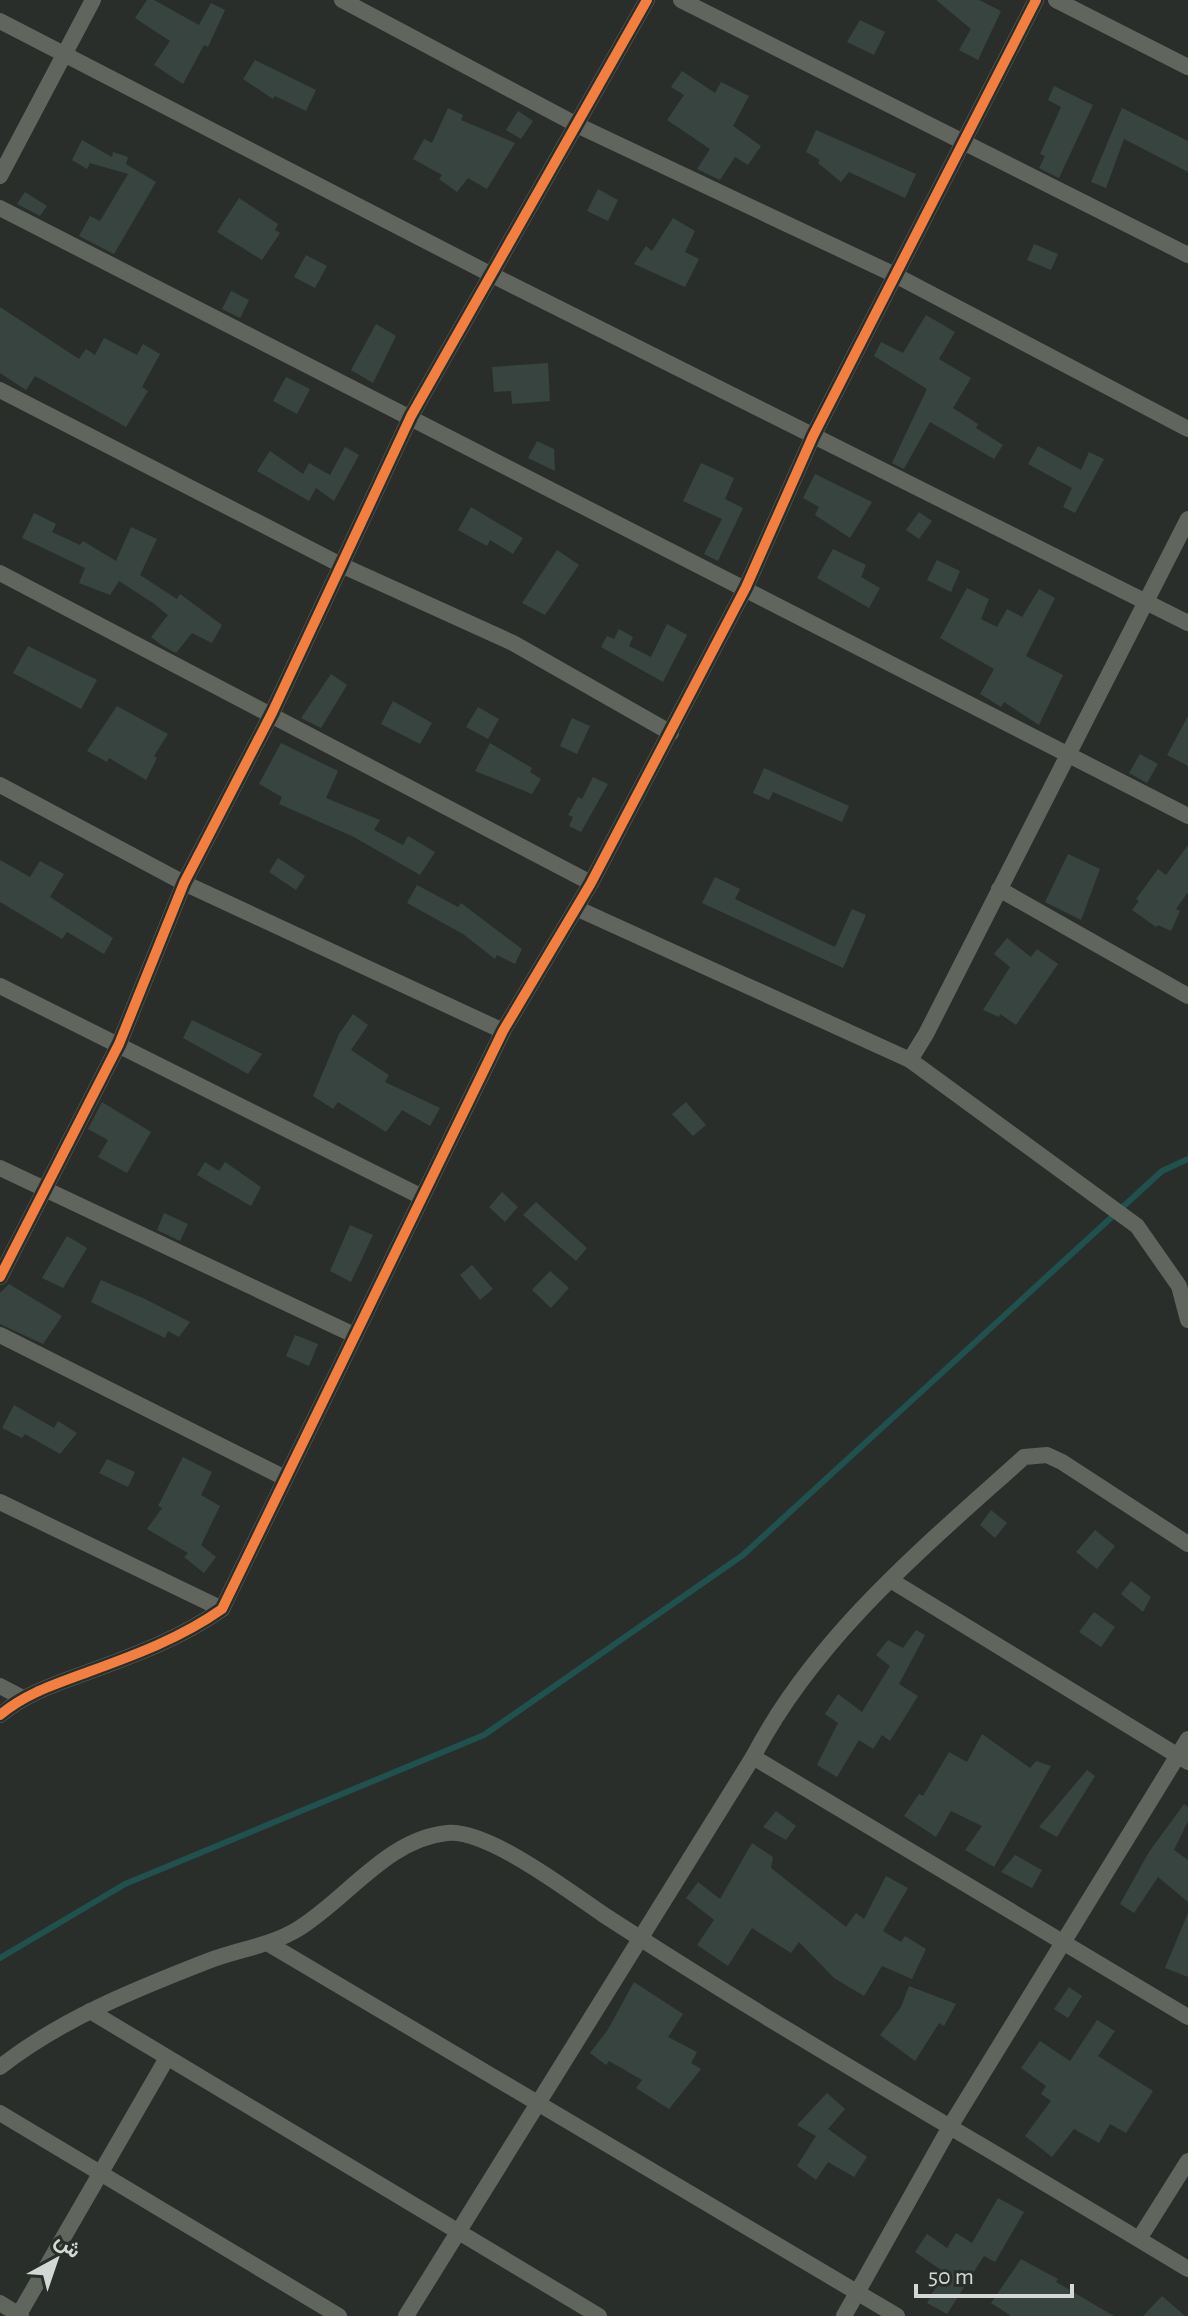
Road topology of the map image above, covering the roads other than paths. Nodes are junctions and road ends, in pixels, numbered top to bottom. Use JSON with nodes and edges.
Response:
{"nodes":[{"id":1,"x":93,"y":0,"type":"edge"},
{"id":2,"x":342,"y":0,"type":"edge"},
{"id":3,"x":647,"y":0,"type":"edge"},
{"id":4,"x":681,"y":0,"type":"edge"},
{"id":5,"x":1036,"y":0,"type":"edge"},
{"id":6,"x":1056,"y":0,"type":"edge"},
{"id":7,"x":0,"y":21,"type":"edge"},
{"id":8,"x":65,"y":56,"type":"junction"},
{"id":9,"x":1188,"y":67,"type":"edge"},
{"id":10,"x":579,"y":126,"type":"junction"},
{"id":11,"x":962,"y":139,"type":"junction"},
{"id":12,"x":0,"y":176,"type":"edge"},
{"id":13,"x":0,"y":208,"type":"edge"},
{"id":14,"x":1188,"y":255,"type":"edge"},
{"id":15,"x":490,"y":274,"type":"junction"},
{"id":16,"x":895,"y":275,"type":"junction"},
{"id":17,"x":0,"y":390,"type":"edge"},
{"id":18,"x":411,"y":416,"type":"junction"},
{"id":19,"x":1188,"y":429,"type":"edge"},
{"id":20,"x":813,"y":436,"type":"junction"},
{"id":21,"x":1188,"y":519,"type":"edge"},
{"id":22,"x":341,"y":565,"type":"junction"},
{"id":23,"x":0,"y":573,"type":"edge"},
{"id":24,"x":746,"y":587,"type":"junction"},
{"id":25,"x":1146,"y":602,"type":"junction"},
{"id":26,"x":1188,"y":623,"type":"edge"},
{"id":27,"x":272,"y":713,"type":"junction"},
{"id":28,"x":671,"y":733,"type":"junction"},
{"id":29,"x":1068,"y":755,"type":"junction"},
{"id":30,"x":0,"y":785,"type":"edge"},
{"id":31,"x":1188,"y":816,"type":"edge"},
{"id":32,"x":184,"y":883,"type":"junction"},
{"id":33,"x":591,"y":883,"type":"junction"},
{"id":34,"x":999,"y":889,"type":"junction"},
{"id":35,"x":576,"y":908,"type":"junction"},
{"id":36,"x":0,"y":986,"type":"edge"},
{"id":37,"x":1188,"y":996,"type":"edge"},
{"id":38,"x":503,"y":1031,"type":"junction"},
{"id":39,"x":119,"y":1044,"type":"junction"},
{"id":40,"x":910,"y":1060,"type":"junction"},
{"id":41,"x":0,"y":1168,"type":"edge"},
{"id":42,"x":46,"y":1191,"type":"junction"},
{"id":43,"x":422,"y":1197,"type":"junction"},
{"id":44,"x":0,"y":1277,"type":"edge"},
{"id":45,"x":1188,"y":1320,"type":"edge"},
{"id":46,"x":0,"y":1335,"type":"edge"},
{"id":47,"x":354,"y":1335,"type":"junction"},
{"id":48,"x":285,"y":1478,"type":"junction"},
{"id":49,"x":0,"y":1502,"type":"edge"},
{"id":50,"x":1188,"y":1544,"type":"edge"},
{"id":51,"x":892,"y":1581,"type":"junction"},
{"id":52,"x":222,"y":1609,"type":"junction"},
{"id":53,"x":0,"y":1686,"type":"edge"},
{"id":54,"x":21,"y":1697,"type":"junction"},
{"id":55,"x":0,"y":1715,"type":"edge"},
{"id":56,"x":1188,"y":1739,"type":"edge"},
{"id":57,"x":753,"y":1757,"type":"junction"},
{"id":58,"x":1183,"y":1758,"type":"edge"},
{"id":59,"x":640,"y":1938,"type":"junction"},
{"id":60,"x":1063,"y":1943,"type":"junction"},
{"id":61,"x":269,"y":1944,"type":"junction"},
{"id":62,"x":90,"y":2011,"type":"junction"},
{"id":63,"x":1188,"y":2017,"type":"edge"},
{"id":64,"x":167,"y":2058,"type":"junction"},
{"id":65,"x":0,"y":2067,"type":"edge"},
{"id":66,"x":538,"y":2104,"type":"junction"},
{"id":67,"x":0,"y":2113,"type":"edge"},
{"id":68,"x":951,"y":2125,"type":"junction"},
{"id":69,"x":1188,"y":2161,"type":"edge"},
{"id":70,"x":97,"y":2173,"type":"junction"},
{"id":71,"x":458,"y":2232,"type":"junction"},
{"id":72,"x":1139,"y":2239,"type":"junction"},
{"id":73,"x":1188,"y":2269,"type":"edge"},
{"id":74,"x":858,"y":2293,"type":"junction"},
{"id":75,"x":0,"y":2303,"type":"edge"},
{"id":76,"x":19,"y":2316,"type":"edge"},
{"id":77,"x":339,"y":2316,"type":"edge"},
{"id":78,"x":406,"y":2316,"type":"edge"},
{"id":79,"x":599,"y":2316,"type":"edge"},
{"id":80,"x":844,"y":2316,"type":"edge"},
{"id":81,"x":897,"y":2316,"type":"edge"}],
"edges":[{"from":1,"to":8,"type":"street"},
{"from":2,"to":10,"type":"street"},
{"from":3,"to":10,"type":"street"},
{"from":4,"to":11,"type":"street"},
{"from":5,"to":11,"type":"street"},
{"from":6,"to":9,"type":"street"},
{"from":7,"to":8,"type":"street"},
{"from":8,"to":12,"type":"street"},
{"from":8,"to":15,"type":"street"},
{"from":10,"to":15,"type":"street"},
{"from":10,"to":16,"type":"street"},
{"from":11,"to":14,"type":"street"},
{"from":11,"to":16,"type":"street"},
{"from":13,"to":18,"type":"street"},
{"from":15,"to":18,"type":"street"},
{"from":15,"to":20,"type":"street"},
{"from":16,"to":19,"type":"street"},
{"from":16,"to":20,"type":"street"},
{"from":17,"to":22,"type":"street"},
{"from":18,"to":22,"type":"street"},
{"from":18,"to":24,"type":"street"},
{"from":20,"to":24,"type":"street"},
{"from":20,"to":25,"type":"street"},
{"from":21,"to":25,"type":"street"},
{"from":22,"to":27,"type":"street"},
{"from":22,"to":28,"type":"street"},
{"from":23,"to":27,"type":"street"},
{"from":24,"to":28,"type":"street"},
{"from":24,"to":29,"type":"street"},
{"from":25,"to":26,"type":"street"},
{"from":25,"to":29,"type":"street"},
{"from":27,"to":32,"type":"street"},
{"from":27,"to":33,"type":"street"},
{"from":28,"to":33,"type":"street"},
{"from":29,"to":31,"type":"street"},
{"from":29,"to":34,"type":"street"},
{"from":30,"to":32,"type":"street"},
{"from":32,"to":38,"type":"street"},
{"from":32,"to":39,"type":"street"},
{"from":33,"to":35,"type":"street"},
{"from":34,"to":37,"type":"street"},
{"from":34,"to":40,"type":"street"},
{"from":35,"to":38,"type":"street"},
{"from":35,"to":40,"type":"street"},
{"from":36,"to":39,"type":"street"},
{"from":38,"to":43,"type":"street"},
{"from":39,"to":42,"type":"street"},
{"from":39,"to":43,"type":"street"},
{"from":40,"to":45,"type":"street"},
{"from":41,"to":42,"type":"street"},
{"from":42,"to":44,"type":"street"},
{"from":42,"to":47,"type":"street"},
{"from":43,"to":47,"type":"street"},
{"from":46,"to":48,"type":"street"},
{"from":47,"to":48,"type":"street"},
{"from":48,"to":52,"type":"street"},
{"from":49,"to":52,"type":"street"},
{"from":50,"to":51,"type":"street"},
{"from":51,"to":57,"type":"street"},
{"from":51,"to":58,"type":"street"},
{"from":52,"to":54,"type":"street"},
{"from":53,"to":54,"type":"street"},
{"from":54,"to":55,"type":"street"},
{"from":56,"to":58,"type":"street"},
{"from":57,"to":59,"type":"street"},
{"from":57,"to":60,"type":"street"},
{"from":58,"to":60,"type":"street"},
{"from":59,"to":61,"type":"street"},
{"from":59,"to":66,"type":"street"},
{"from":59,"to":68,"type":"street"},
{"from":60,"to":63,"type":"street"},
{"from":60,"to":68,"type":"street"},
{"from":61,"to":62,"type":"street"},
{"from":61,"to":66,"type":"street"},
{"from":62,"to":64,"type":"street"},
{"from":62,"to":65,"type":"street"},
{"from":64,"to":70,"type":"street"},
{"from":64,"to":71,"type":"street"},
{"from":66,"to":71,"type":"street"},
{"from":66,"to":74,"type":"street"},
{"from":67,"to":70,"type":"street"},
{"from":68,"to":72,"type":"street"},
{"from":68,"to":74,"type":"street"},
{"from":69,"to":72,"type":"street"},
{"from":70,"to":76,"type":"street"},
{"from":70,"to":77,"type":"street"},
{"from":71,"to":78,"type":"street"},
{"from":71,"to":79,"type":"street"},
{"from":72,"to":73,"type":"street"},
{"from":74,"to":80,"type":"street"},
{"from":74,"to":81,"type":"street"},
{"from":75,"to":76,"type":"street"}]}
